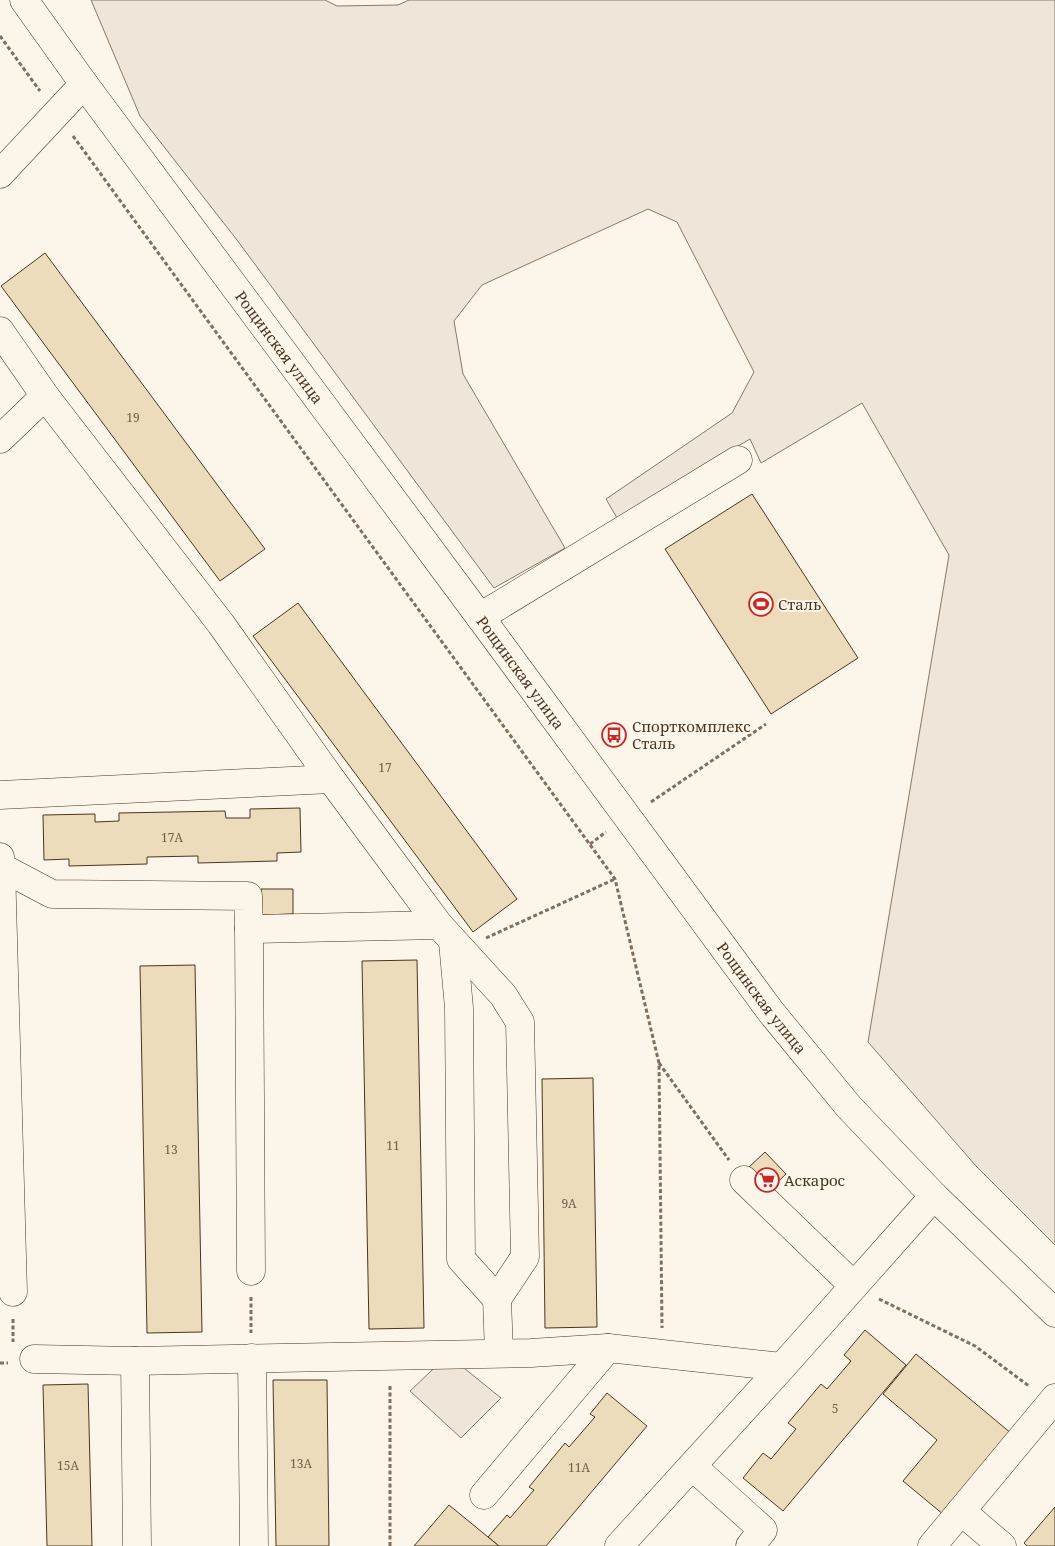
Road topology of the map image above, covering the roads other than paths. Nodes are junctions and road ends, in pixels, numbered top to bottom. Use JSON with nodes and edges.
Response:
{"nodes":[{"id":1,"x":24,"y":0,"type":"edge"},
{"id":2,"x":84,"y":84,"type":"junction"},
{"id":3,"x":0,"y":174,"type":"edge"},
{"id":4,"x":0,"y":331,"type":"edge"},
{"id":5,"x":45,"y":396,"type":"junction"},
{"id":6,"x":0,"y":440,"type":"edge"},
{"id":7,"x":738,"y":460,"type":"dead end"},
{"id":8,"x":480,"y":617,"type":"junction"},
{"id":9,"x":331,"y":779,"type":"junction"},
{"id":10,"x":0,"y":795,"type":"edge"},
{"id":11,"x":0,"y":862,"type":"edge"},
{"id":12,"x":249,"y":929,"type":"junction"},
{"id":13,"x":451,"y":939,"type":"junction"},
{"id":14,"x":744,"y":1180,"type":"road end"},
{"id":15,"x":934,"y":1196,"type":"junction"},
{"id":16,"x":251,"y":1271,"type":"road end"},
{"id":17,"x":854,"y":1286,"type":"junction"},
{"id":18,"x":13,"y":1292,"type":"road end"},
{"id":19,"x":497,"y":1299,"type":"junction"},
{"id":20,"x":1055,"y":1313,"type":"edge"},
{"id":21,"x":608,"y":1348,"type":"junction"},
{"id":22,"x":499,"y":1353,"type":"junction"},
{"id":23,"x":252,"y":1358,"type":"junction"},
{"id":24,"x":34,"y":1359,"type":"road end"},
{"id":25,"x":135,"y":1361,"type":"junction"},
{"id":26,"x":782,"y":1367,"type":"junction"},
{"id":27,"x":1053,"y":1400,"type":"edge"},
{"id":28,"x":692,"y":1466,"type":"junction"},
{"id":29,"x":484,"y":1495,"type":"dead end"},
{"id":30,"x":961,"y":1511,"type":"junction"},
{"id":31,"x":137,"y":1546,"type":"edge"},
{"id":32,"x":254,"y":1546,"type":"edge"},
{"id":33,"x":619,"y":1546,"type":"edge"},
{"id":34,"x":750,"y":1546,"type":"edge"},
{"id":35,"x":932,"y":1546,"type":"edge"},
{"id":36,"x":1002,"y":1546,"type":"edge"}],
"edges":[{"from":1,"to":2,"type":"main road","name":"Рощинская улица"},
{"from":2,"to":3,"type":"main road"},
{"from":2,"to":8,"type":"main road","name":"Рощинская улица"},
{"from":4,"to":5,"type":"main road"},
{"from":5,"to":6,"type":"main road"},
{"from":5,"to":9,"type":"main road"},
{"from":7,"to":8,"type":"main road"},
{"from":8,"to":15,"type":"main road","name":"Рощинская улица"},
{"from":9,"to":10,"type":"main road"},
{"from":9,"to":13,"type":"main road"},
{"from":11,"to":12,"type":"main road"},
{"from":11,"to":18,"type":"main road"},
{"from":12,"to":13,"type":"main road"},
{"from":12,"to":16,"type":"main road"},
{"from":13,"to":19,"type":"main road"},
{"from":13,"to":19,"type":"main road"},
{"from":14,"to":17,"type":"main road"},
{"from":15,"to":17,"type":"main road"},
{"from":15,"to":20,"type":"main road","name":"Рощинская улица"},
{"from":17,"to":26,"type":"main road"},
{"from":19,"to":22,"type":"main road"},
{"from":21,"to":22,"type":"main road"},
{"from":21,"to":26,"type":"main road"},
{"from":21,"to":29,"type":"main road"},
{"from":22,"to":23,"type":"main road"},
{"from":23,"to":25,"type":"main road"},
{"from":23,"to":32,"type":"main road"},
{"from":24,"to":25,"type":"main road"},
{"from":25,"to":31,"type":"main road"},
{"from":26,"to":28,"type":"main road"},
{"from":27,"to":30,"type":"main road"},
{"from":28,"to":33,"type":"main road"},
{"from":28,"to":34,"type":"main road"},
{"from":30,"to":35,"type":"main road"},
{"from":30,"to":36,"type":"main road"}]}
